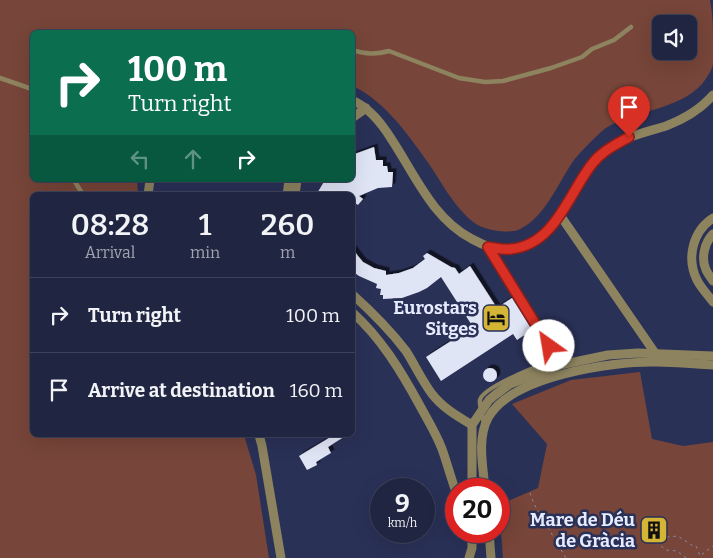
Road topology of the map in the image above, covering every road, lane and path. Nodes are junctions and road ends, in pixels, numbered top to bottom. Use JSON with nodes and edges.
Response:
{"nodes":[{"id":1,"x":630,"y":28,"type":"dead end"},
{"id":2,"x":355,"y":51,"type":"edge"},
{"id":3,"x":0,"y":78,"type":"edge"},
{"id":4,"x":30,"y":84,"type":"edge"},
{"id":5,"x":23,"y":85,"type":"junction"},
{"id":6,"x":30,"y":88,"type":"edge"},
{"id":7,"x":713,"y":95,"type":"edge"},
{"id":8,"x":355,"y":103,"type":"edge"},
{"id":9,"x":366,"y":108,"type":"junction"},
{"id":10,"x":355,"y":116,"type":"edge"},
{"id":11,"x":560,"y":215,"type":"junction"},
{"id":12,"x":713,"y":218,"type":"edge"},
{"id":13,"x":713,"y":234,"type":"edge"},
{"id":14,"x":488,"y":247,"type":"junction"},
{"id":15,"x":713,"y":281,"type":"edge"},
{"id":16,"x":355,"y":296,"type":"edge"},
{"id":17,"x":713,"y":302,"type":"edge"},
{"id":18,"x":355,"y":314,"type":"edge"},
{"id":19,"x":713,"y":356,"type":"edge"},
{"id":20,"x":655,"y":357,"type":"junction"},
{"id":21,"x":558,"y":362,"type":"junction"},
{"id":22,"x":713,"y":365,"type":"edge"},
{"id":23,"x":482,"y":409,"type":"junction"},
{"id":24,"x":472,"y":425,"type":"junction"},
{"id":25,"x":484,"y":427,"type":"junction"},
{"id":26,"x":260,"y":437,"type":"edge"},
{"id":27,"x":452,"y":478,"type":"edge"},
{"id":28,"x":472,"y":478,"type":"edge"},
{"id":29,"x":484,"y":478,"type":"edge"},
{"id":30,"x":530,"y":493,"type":"dead end"},
{"id":31,"x":471,"y":543,"type":"edge"},
{"id":32,"x":490,"y":543,"type":"edge"},
{"id":33,"x":713,"y":546,"type":"edge"},
{"id":34,"x":281,"y":558,"type":"edge"},
{"id":35,"x":469,"y":558,"type":"edge"},
{"id":36,"x":492,"y":558,"type":"edge"},
{"id":37,"x":566,"y":558,"type":"edge"},
{"id":38,"x":686,"y":558,"type":"edge"}],
"edges":[{"from":1,"to":2,"type":"lane"},
{"from":3,"to":5,"type":"lane"},
{"from":4,"to":5,"type":"lane"},
{"from":5,"to":6,"type":"lane"},
{"from":7,"to":11,"type":"street"},
{"from":8,"to":9,"type":"street"},
{"from":9,"to":10,"type":"street"},
{"from":9,"to":14,"type":"street"},
{"from":11,"to":14,"type":"street"},
{"from":11,"to":20,"type":"street"},
{"from":12,"to":17,"type":"street"},
{"from":13,"to":15,"type":"street"},
{"from":14,"to":21,"type":"lane"},
{"from":16,"to":24,"type":"street"},
{"from":18,"to":27,"type":"street"},
{"from":19,"to":20,"type":"street"},
{"from":20,"to":21,"type":"street"},
{"from":20,"to":22,"type":"street"},
{"from":20,"to":25,"type":"street"},
{"from":21,"to":23,"type":"street"},
{"from":21,"to":23,"type":"lane"},
{"from":23,"to":24,"type":"street"},
{"from":23,"to":25,"type":"lane"},
{"from":24,"to":28,"type":"street"},
{"from":25,"to":29,"type":"street"},
{"from":26,"to":34,"type":"street"},
{"from":30,"to":37,"type":"path"},
{"from":31,"to":35,"type":"street"},
{"from":32,"to":36,"type":"street"},
{"from":33,"to":38,"type":"path"}]}
